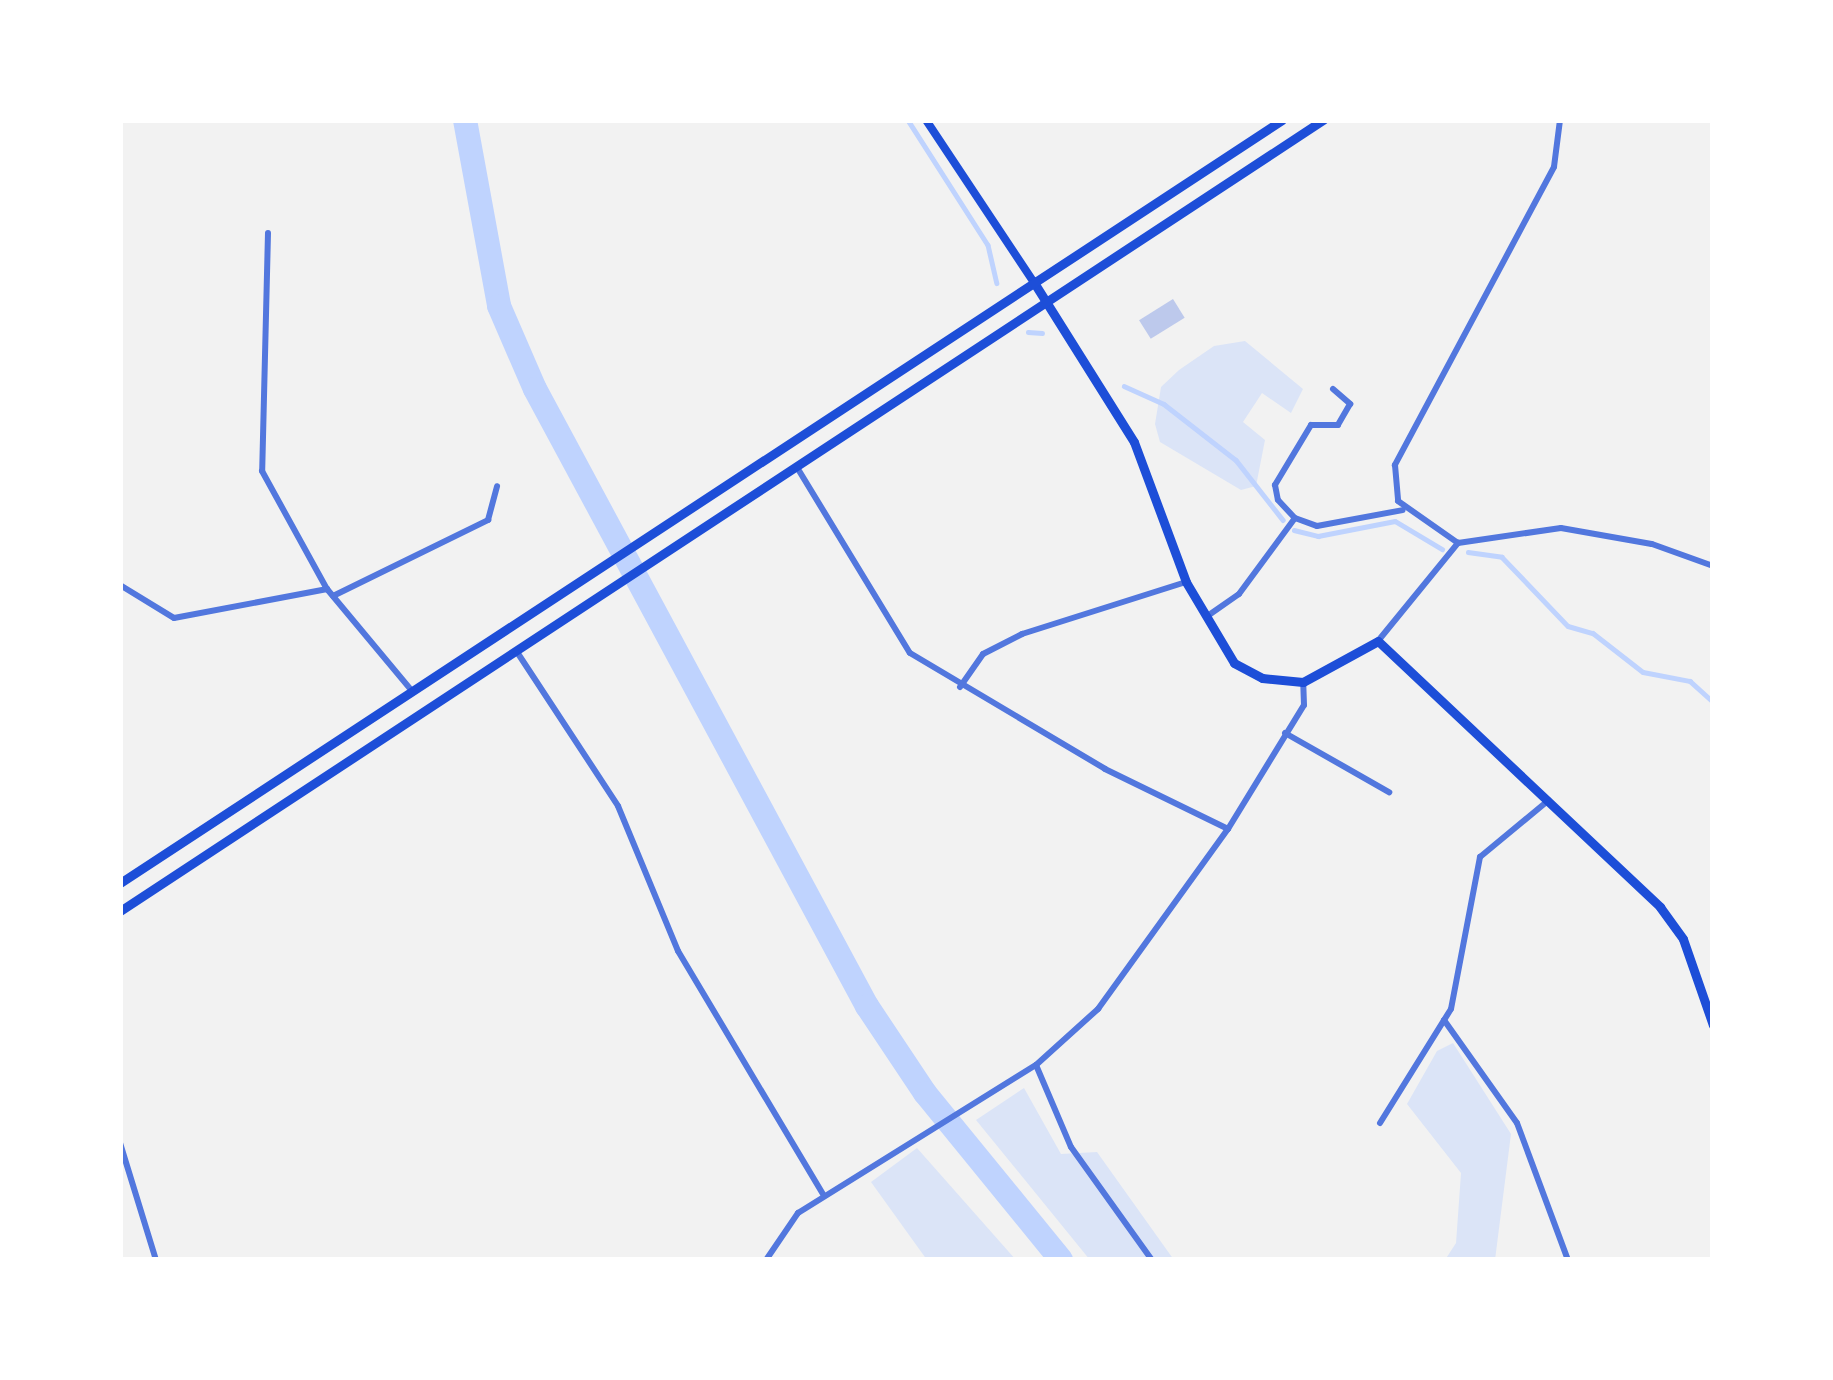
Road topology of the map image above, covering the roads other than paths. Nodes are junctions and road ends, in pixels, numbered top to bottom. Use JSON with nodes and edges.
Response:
{"nodes":[{"id":1,"x":926,"y":120,"type":"edge"},
{"id":2,"x":1282,"y":120,"type":"edge"},
{"id":3,"x":1323,"y":120,"type":"edge"},
{"id":4,"x":1560,"y":120,"type":"edge"},
{"id":5,"x":268,"y":233,"type":"dead end"},
{"id":6,"x":1033,"y":281,"type":"junction"},
{"id":7,"x":1042,"y":305,"type":"junction"},
{"id":8,"x":1333,"y":388,"type":"dead end"},
{"id":9,"x":798,"y":470,"type":"junction"},
{"id":10,"x":497,"y":486,"type":"dead end"},
{"id":11,"x":1403,"y":510,"type":"junction"},
{"id":12,"x":1294,"y":518,"type":"junction"},
{"id":13,"x":1457,"y":543,"type":"junction"},
{"id":14,"x":1713,"y":566,"type":"edge"},
{"id":15,"x":1186,"y":582,"type":"junction"},
{"id":16,"x":120,"y":585,"type":"edge"},
{"id":17,"x":330,"y":592,"type":"junction"},
{"id":18,"x":1204,"y":618,"type":"junction"},
{"id":19,"x":1378,"y":641,"type":"junction"},
{"id":20,"x":517,"y":652,"type":"junction"},
{"id":21,"x":1303,"y":682,"type":"junction"},
{"id":22,"x":960,"y":687,"type":"junction"},
{"id":23,"x":412,"y":692,"type":"junction"},
{"id":24,"x":1285,"y":733,"type":"junction"},
{"id":25,"x":1389,"y":792,"type":"dead end"},
{"id":26,"x":1549,"y":800,"type":"junction"},
{"id":27,"x":1228,"y":829,"type":"junction"},
{"id":28,"x":120,"y":883,"type":"edge"},
{"id":29,"x":120,"y":911,"type":"edge"},
{"id":30,"x":1444,"y":1020,"type":"junction"},
{"id":31,"x":1713,"y":1024,"type":"edge"},
{"id":32,"x":1036,"y":1065,"type":"junction"},
{"id":33,"x":1380,"y":1123,"type":"dead end"},
{"id":34,"x":120,"y":1143,"type":"edge"},
{"id":35,"x":823,"y":1195,"type":"junction"},
{"id":36,"x":155,"y":1260,"type":"edge"},
{"id":37,"x":766,"y":1260,"type":"edge"},
{"id":38,"x":1152,"y":1260,"type":"edge"},
{"id":39,"x":1568,"y":1260,"type":"edge"}],
"edges":[{"from":1,"to":6,"type":"main road"},
{"from":2,"to":6,"type":"main road"},
{"from":3,"to":7,"type":"main road"},
{"from":4,"to":11,"type":"street"},
{"from":5,"to":17,"type":"street"},
{"from":6,"to":7,"type":"main road"},
{"from":6,"to":23,"type":"main road"},
{"from":7,"to":9,"type":"main road"},
{"from":7,"to":15,"type":"main road"},
{"from":8,"to":12,"type":"street"},
{"from":9,"to":20,"type":"main road"},
{"from":9,"to":22,"type":"street"},
{"from":10,"to":17,"type":"street"},
{"from":11,"to":12,"type":"street"},
{"from":11,"to":13,"type":"street"},
{"from":12,"to":18,"type":"street"},
{"from":13,"to":14,"type":"street"},
{"from":13,"to":19,"type":"street"},
{"from":15,"to":18,"type":"main road"},
{"from":15,"to":22,"type":"street"},
{"from":16,"to":17,"type":"street"},
{"from":17,"to":23,"type":"street"},
{"from":18,"to":21,"type":"main road"},
{"from":19,"to":21,"type":"main road"},
{"from":19,"to":26,"type":"main road"},
{"from":20,"to":29,"type":"main road"},
{"from":20,"to":35,"type":"street"},
{"from":21,"to":24,"type":"street"},
{"from":22,"to":27,"type":"street"},
{"from":23,"to":28,"type":"main road"},
{"from":24,"to":25,"type":"street"},
{"from":24,"to":27,"type":"street"},
{"from":26,"to":30,"type":"street"},
{"from":26,"to":31,"type":"main road"},
{"from":27,"to":32,"type":"street"},
{"from":30,"to":33,"type":"street"},
{"from":30,"to":39,"type":"street"},
{"from":32,"to":35,"type":"street"},
{"from":32,"to":38,"type":"street"},
{"from":34,"to":36,"type":"street"},
{"from":35,"to":37,"type":"street"}]}
